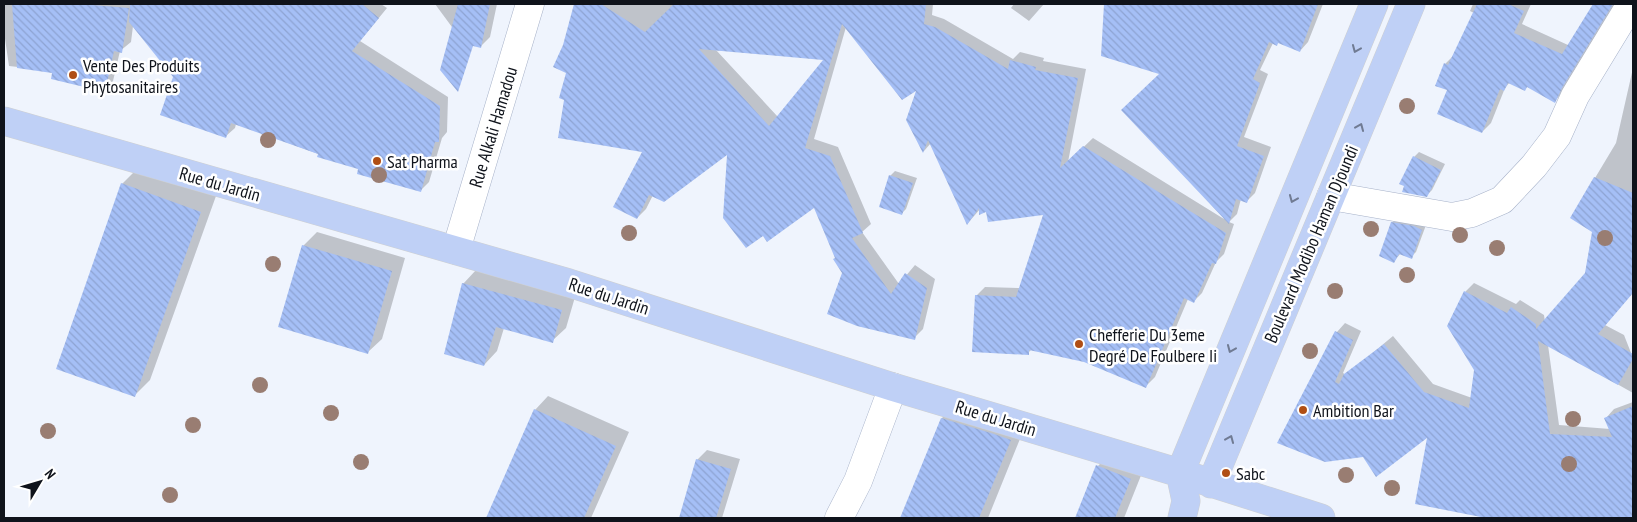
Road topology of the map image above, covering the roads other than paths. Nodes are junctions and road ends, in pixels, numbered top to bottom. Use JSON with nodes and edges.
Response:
{"nodes":[{"id":1,"x":530,"y":4,"type":"edge"},
{"id":2,"x":1374,"y":4,"type":"edge"},
{"id":3,"x":1411,"y":4,"type":"edge"},
{"id":4,"x":1631,"y":4,"type":"edge"},
{"id":5,"x":4,"y":121,"type":"edge"},
{"id":6,"x":1331,"y":196,"type":"junction"},
{"id":7,"x":456,"y":250,"type":"junction"},
{"id":8,"x":894,"y":387,"type":"junction"},
{"id":9,"x":1180,"y":473,"type":"junction"},
{"id":10,"x":1211,"y":484,"type":"junction"},
{"id":11,"x":1184,"y":509,"type":"edge"},
{"id":12,"x":1276,"y":512,"type":"edge"},
{"id":13,"x":839,"y":518,"type":"edge"},
{"id":14,"x":1321,"y":518,"type":"edge"}],
"edges":[{"from":1,"to":7,"type":"street","name":"Rue Alkali Hamadou"},
{"from":2,"to":9,"type":"main road","name":"Boulevard Modibo Haman Djoundi","one_way":true},
{"from":6,"to":3,"type":"main road","name":"Boulevard Modibo Haman Djoundi","one_way":true},
{"from":4,"to":6,"type":"street"},
{"from":5,"to":7,"type":"main road","name":"Rue du Jardin"},
{"from":10,"to":6,"type":"main road","name":"Boulevard Modibo Haman Djoundi","one_way":true},
{"from":7,"to":8,"type":"main road","name":"Rue du Jardin"},
{"from":8,"to":9,"type":"main road","name":"Rue du Jardin"},
{"from":8,"to":13,"type":"street"},
{"from":9,"to":10,"type":"main road","name":"Rue du Jardin"},
{"from":9,"to":11,"type":"main road"},
{"from":10,"to":11,"type":"main road"},
{"from":10,"to":12,"type":"main road","name":"Rue du Jardin"},
{"from":12,"to":14,"type":"main road","name":"Rue du Jardin"}]}
